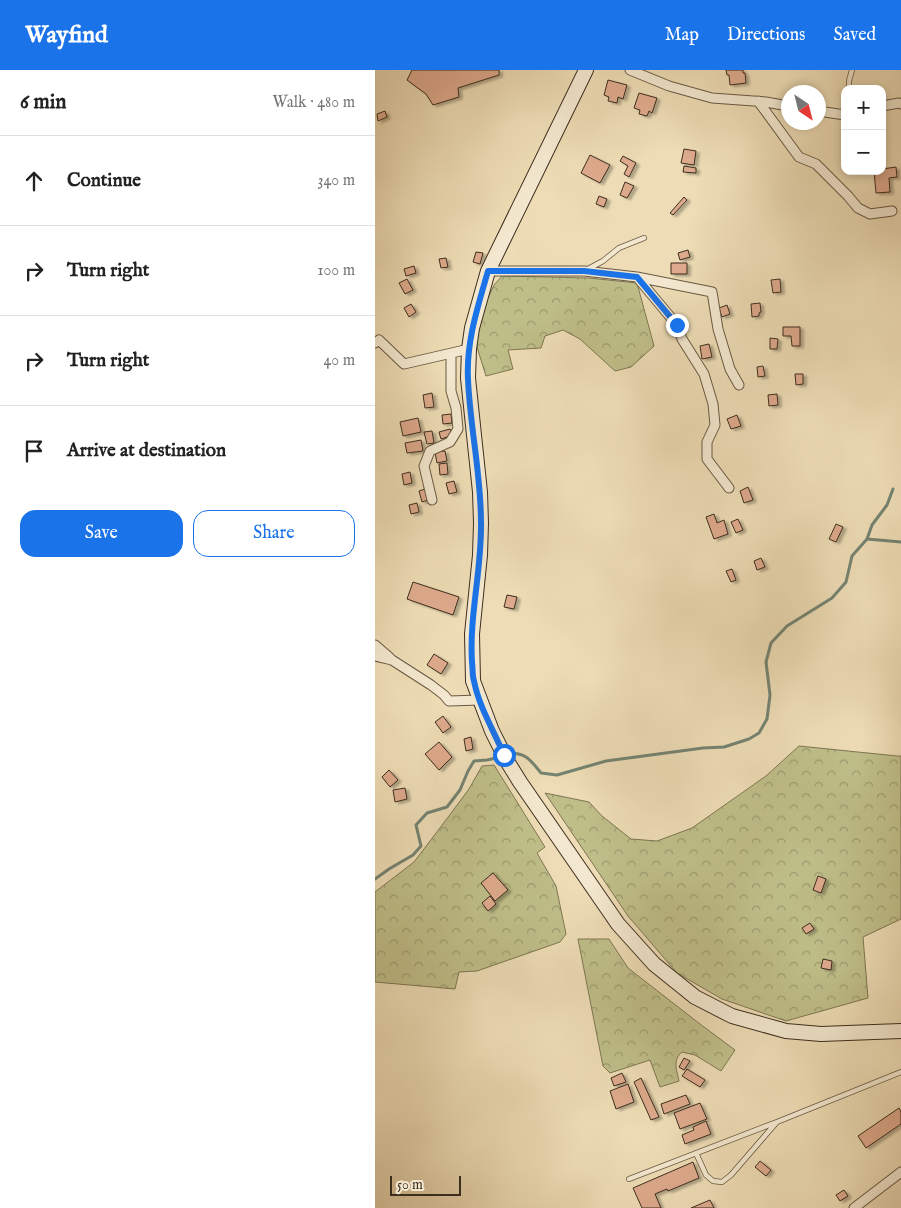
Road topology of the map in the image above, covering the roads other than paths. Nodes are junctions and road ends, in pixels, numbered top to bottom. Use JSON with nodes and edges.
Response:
{"nodes":[{"id":1,"x":585,"y":70,"type":"edge"},
{"id":2,"x":630,"y":70,"type":"edge"},
{"id":3,"x":852,"y":70,"type":"edge"},
{"id":4,"x":849,"y":85,"type":"edge"},
{"id":5,"x":759,"y":101,"type":"junction"},
{"id":6,"x":901,"y":104,"type":"edge"},
{"id":7,"x":781,"y":105,"type":"edge"},
{"id":8,"x":886,"y":105,"type":"edge"},
{"id":9,"x":826,"y":112,"type":"edge"},
{"id":10,"x":841,"y":114,"type":"edge"},
{"id":11,"x":892,"y":211,"type":"dead end"},
{"id":12,"x":643,"y":238,"type":"dead end"},
{"id":13,"x":488,"y":271,"type":"junction"},
{"id":14,"x":584,"y":271,"type":"junction"},
{"id":15,"x":637,"y":277,"type":"junction"},
{"id":16,"x":375,"y":342,"type":"edge"},
{"id":17,"x":469,"y":349,"type":"junction"},
{"id":18,"x":451,"y":354,"type":"junction"},
{"id":19,"x":739,"y":385,"type":"dead end"},
{"id":20,"x":729,"y":488,"type":"dead end"},
{"id":21,"x":432,"y":500,"type":"dead end"},
{"id":22,"x":375,"y":645,"type":"edge"},
{"id":23,"x":375,"y":656,"type":"edge"},
{"id":24,"x":392,"y":660,"type":"junction"},
{"id":25,"x":480,"y":700,"type":"junction"},
{"id":26,"x":901,"y":1031,"type":"edge"},
{"id":27,"x":901,"y":1072,"type":"edge"},
{"id":28,"x":777,"y":1122,"type":"junction"},
{"id":29,"x":696,"y":1153,"type":"junction"},
{"id":30,"x":901,"y":1172,"type":"edge"},
{"id":31,"x":629,"y":1179,"type":"dead end"},
{"id":32,"x":854,"y":1208,"type":"edge"}],
"edges":[{"from":1,"to":13,"type":"street"},
{"from":2,"to":5,"type":"street"},
{"from":3,"to":4,"type":"lane"},
{"from":5,"to":7,"type":"street"},
{"from":5,"to":11,"type":"street"},
{"from":6,"to":8,"type":"street"},
{"from":9,"to":10,"type":"street"},
{"from":12,"to":14,"type":"lane"},
{"from":13,"to":14,"type":"street"},
{"from":13,"to":17,"type":"street"},
{"from":14,"to":15,"type":"street"},
{"from":15,"to":19,"type":"street"},
{"from":15,"to":20,"type":"street"},
{"from":16,"to":18,"type":"street"},
{"from":17,"to":18,"type":"street"},
{"from":17,"to":25,"type":"street"},
{"from":18,"to":21,"type":"street"},
{"from":22,"to":24,"type":"street"},
{"from":23,"to":24,"type":"street"},
{"from":24,"to":25,"type":"street"},
{"from":25,"to":26,"type":"street"},
{"from":27,"to":28,"type":"lane"},
{"from":28,"to":29,"type":"lane"},
{"from":28,"to":29,"type":"lane"},
{"from":29,"to":31,"type":"lane"},
{"from":30,"to":32,"type":"street"}]}
